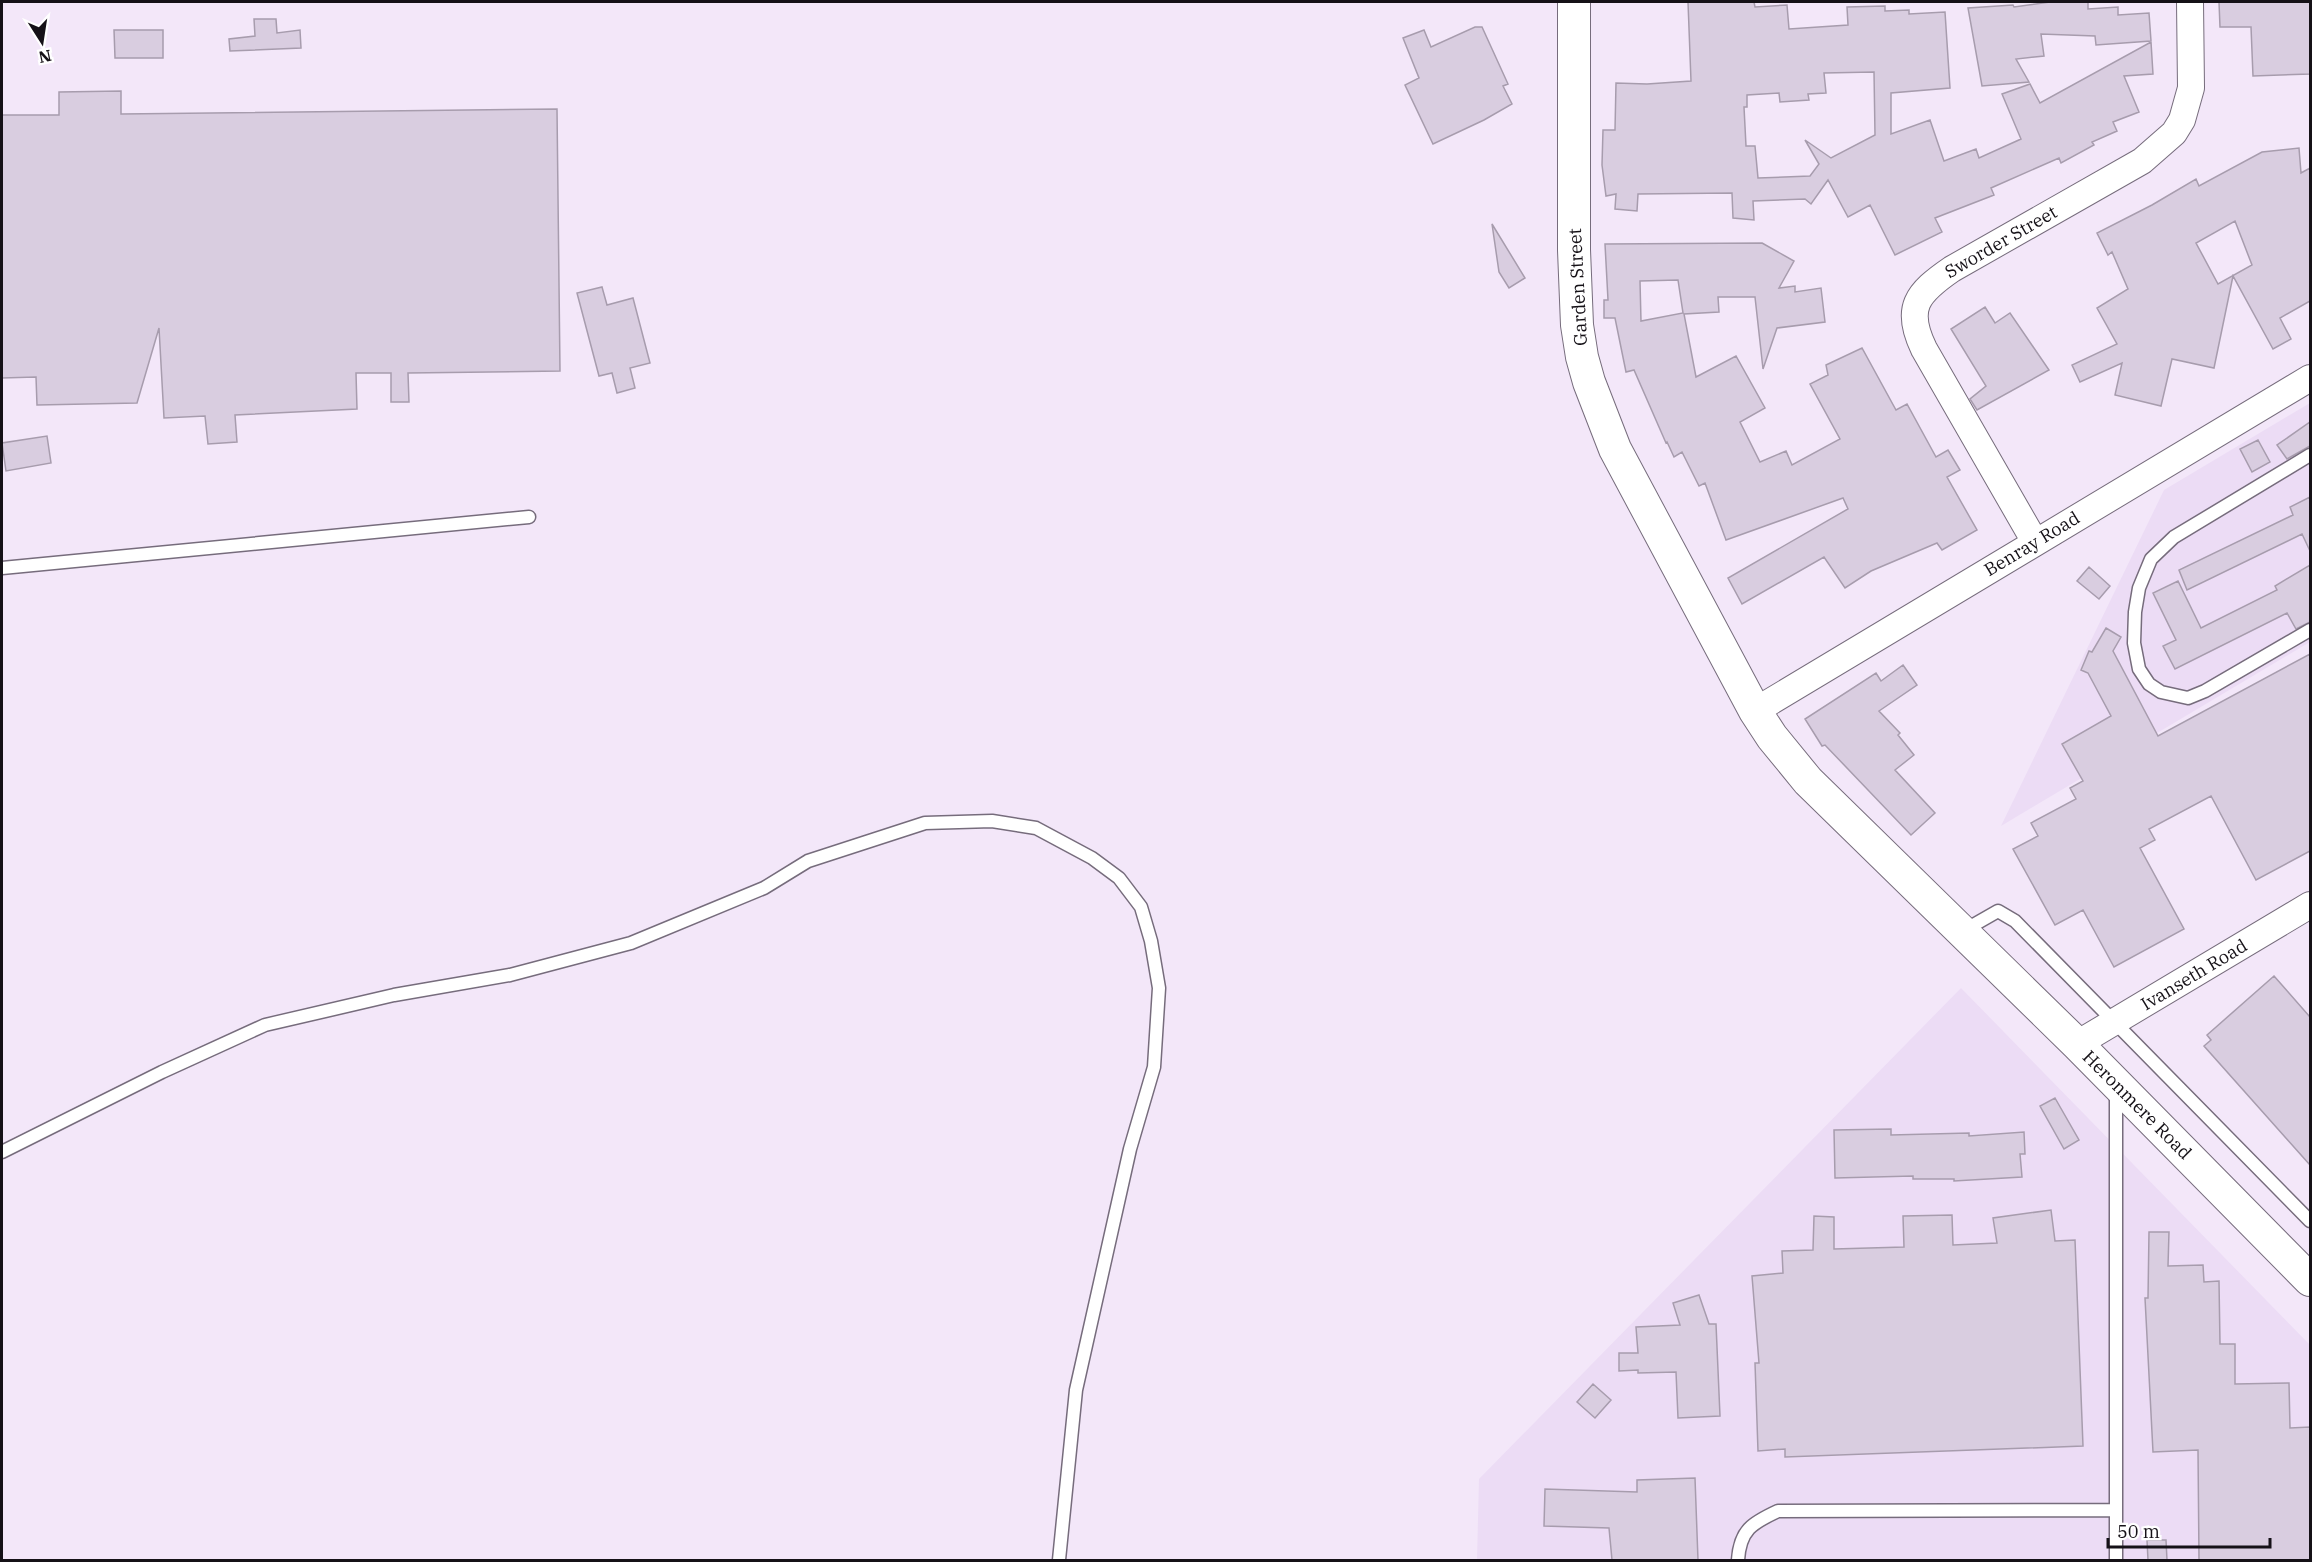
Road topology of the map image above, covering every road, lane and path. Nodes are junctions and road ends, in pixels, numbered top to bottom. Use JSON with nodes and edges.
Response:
{"nodes":[{"id":1,"x":1574,"y":2,"type":"edge"},
{"id":2,"x":2190,"y":2,"type":"edge"},
{"id":3,"x":2310,"y":378,"type":"edge"},
{"id":4,"x":2310,"y":455,"type":"edge"},
{"id":5,"x":529,"y":517,"type":"dead end"},
{"id":6,"x":2035,"y":542,"type":"junction"},
{"id":7,"x":2,"y":568,"type":"edge"},
{"id":8,"x":2310,"y":630,"type":"edge"},
{"id":9,"x":1755,"y":711,"type":"junction"},
{"id":10,"x":2310,"y":905,"type":"edge"},
{"id":11,"x":1962,"y":932,"type":"junction"},
{"id":12,"x":2116,"y":1021,"type":"junction"},
{"id":13,"x":2077,"y":1044,"type":"junction"},
{"id":14,"x":2116,"y":1083,"type":"junction"},
{"id":15,"x":2,"y":1152,"type":"edge"},
{"id":16,"x":2310,"y":1221,"type":"edge"},
{"id":17,"x":2310,"y":1280,"type":"edge"},
{"id":18,"x":2115,"y":1510,"type":"junction"},
{"id":19,"x":1059,"y":1560,"type":"edge"},
{"id":20,"x":1738,"y":1560,"type":"edge"},
{"id":21,"x":2116,"y":1560,"type":"edge"}],
"edges":[{"from":1,"to":9,"type":"street","name":"Garden Street"},
{"from":2,"to":6,"type":"street","name":"Sworder Street"},
{"from":3,"to":6,"type":"street","name":"Benray Road"},
{"from":4,"to":8,"type":"lane"},
{"from":5,"to":7,"type":"lane"},
{"from":6,"to":9,"type":"street","name":"Benray Road"},
{"from":9,"to":11,"type":"street","name":"Heronmere Road"},
{"from":10,"to":12,"type":"street","name":"Ivanseth Road"},
{"from":11,"to":12,"type":"lane"},
{"from":11,"to":13,"type":"street","name":"Heronmere Road"},
{"from":12,"to":13,"type":"street","name":"Ivanseth Road"},
{"from":12,"to":16,"type":"lane"},
{"from":13,"to":14,"type":"street","name":"Heronmere Road"},
{"from":14,"to":17,"type":"street","name":"Heronmere Road"},
{"from":14,"to":18,"type":"lane"},
{"from":15,"to":19,"type":"lane"},
{"from":18,"to":20,"type":"lane"},
{"from":18,"to":21,"type":"lane"}]}
